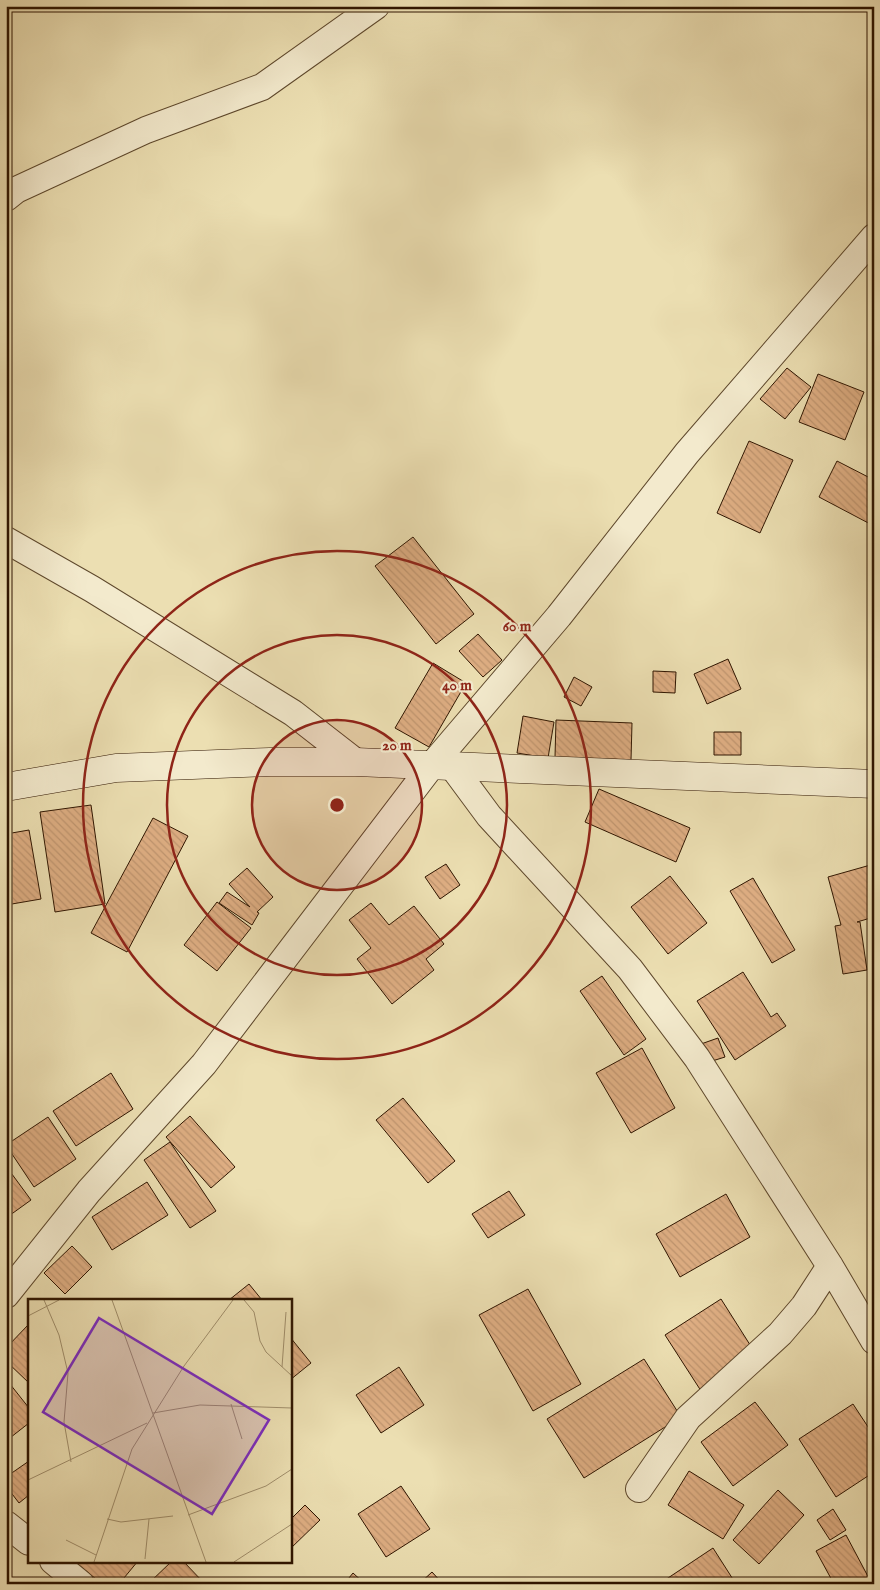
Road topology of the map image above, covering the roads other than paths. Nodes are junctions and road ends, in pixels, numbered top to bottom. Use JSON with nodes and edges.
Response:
{"nodes":[{"id":1,"x":376,"y":6,"type":"edge"},
{"id":2,"x":6,"y":198,"type":"edge"},
{"id":3,"x":874,"y":237,"type":"edge"},
{"id":4,"x":6,"y":540,"type":"edge"},
{"id":5,"x":356,"y":762,"type":"junction"},
{"id":6,"x":442,"y":766,"type":"junction"},
{"id":7,"x":874,"y":784,"type":"edge"},
{"id":8,"x":6,"y":787,"type":"edge"},
{"id":9,"x":830,"y":1266,"type":"junction"},
{"id":10,"x":6,"y":1295,"type":"edge"},
{"id":11,"x":874,"y":1340,"type":"edge"},
{"id":12,"x":639,"y":1489,"type":"dead end"},
{"id":13,"x":6,"y":1524,"type":"edge"},
{"id":14,"x":28,"y":1541,"type":"edge"},
{"id":15,"x":54,"y":1562,"type":"edge"},
{"id":16,"x":81,"y":1584,"type":"edge"}],
"edges":[{"from":1,"to":2,"type":"street"},
{"from":3,"to":6,"type":"street"},
{"from":4,"to":5,"type":"street"},
{"from":5,"to":6,"type":"street"},
{"from":5,"to":8,"type":"street"},
{"from":6,"to":7,"type":"street"},
{"from":6,"to":9,"type":"street"},
{"from":6,"to":10,"type":"street"},
{"from":9,"to":11,"type":"street"},
{"from":9,"to":12,"type":"street"},
{"from":13,"to":14,"type":"street"},
{"from":15,"to":16,"type":"street"}]}
